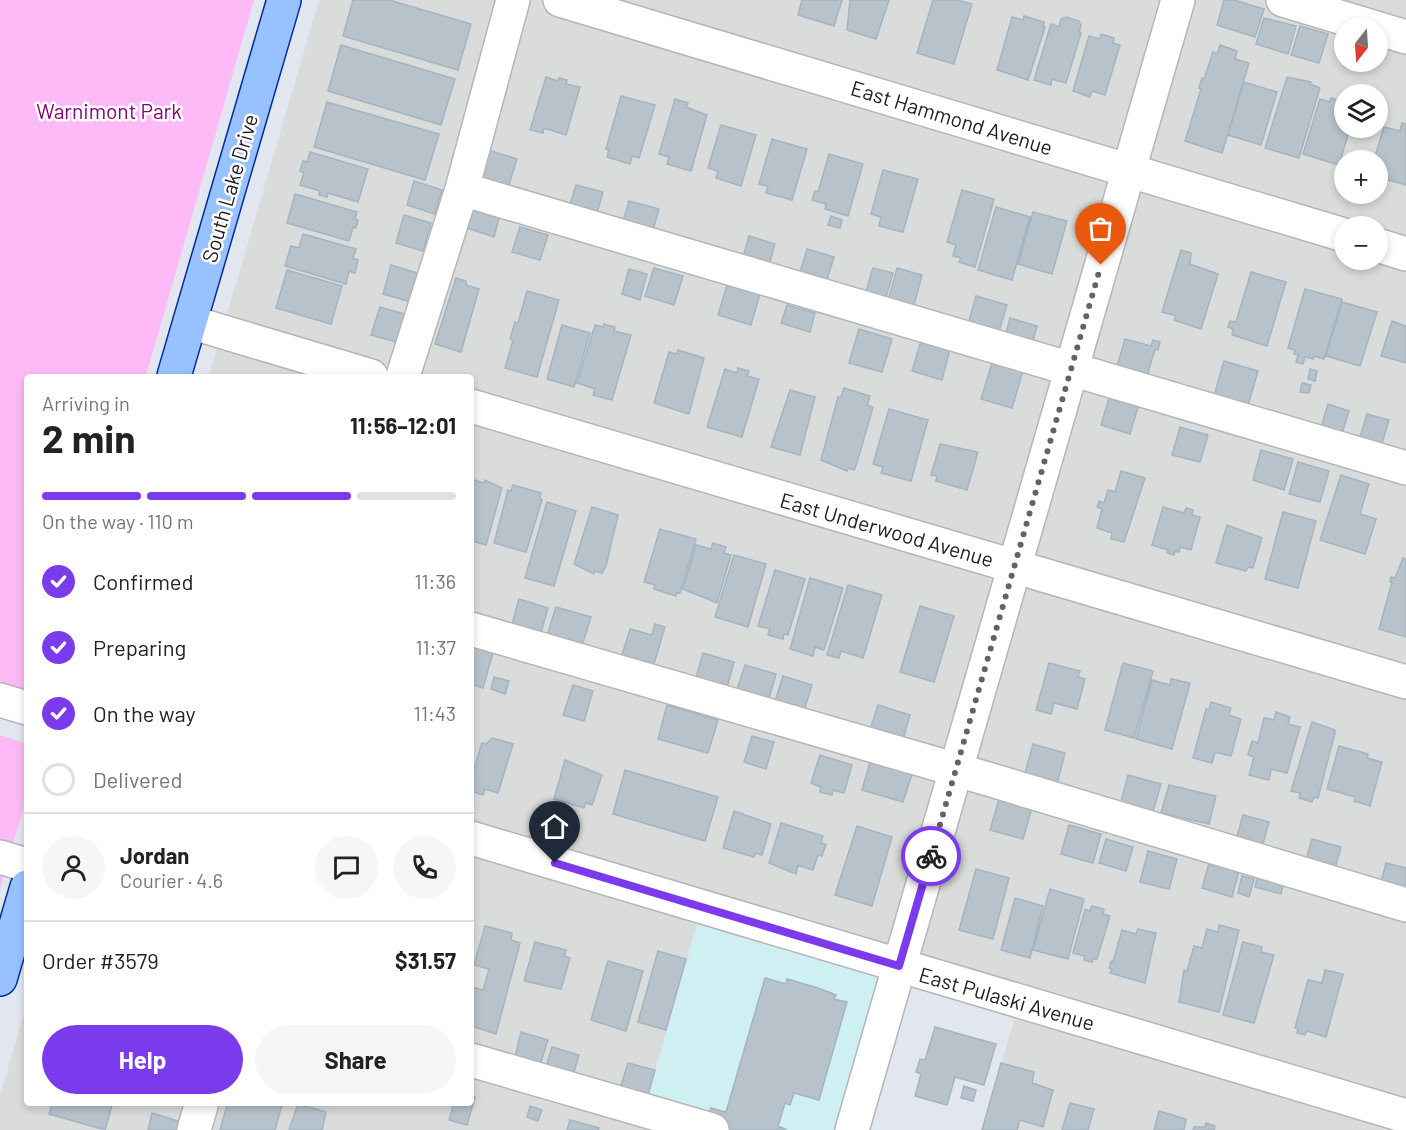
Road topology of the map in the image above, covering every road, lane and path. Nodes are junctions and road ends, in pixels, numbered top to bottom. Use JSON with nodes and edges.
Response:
{"nodes":[{"id":1,"x":284,"y":0,"type":"edge"},
{"id":2,"x":513,"y":0,"type":"edge"},
{"id":3,"x":560,"y":0,"type":"edge"},
{"id":4,"x":1178,"y":0,"type":"edge"},
{"id":5,"x":1283,"y":0,"type":"edge"},
{"id":6,"x":1406,"y":37,"type":"edge"},
{"id":7,"x":1129,"y":170,"type":"junction"},
{"id":8,"x":462,"y":189,"type":"junction"},
{"id":9,"x":1334,"y":232,"type":"edge"},
{"id":10,"x":1388,"y":248,"type":"edge"},
{"id":11,"x":1406,"y":254,"type":"edge"},
{"id":12,"x":189,"y":322,"type":"junction"},
{"id":13,"x":1071,"y":370,"type":"junction"},
{"id":14,"x":175,"y":374,"type":"edge"},
{"id":15,"x":364,"y":374,"type":"edge"},
{"id":16,"x":404,"y":374,"type":"edge"},
{"id":17,"x":474,"y":407,"type":"edge"},
{"id":18,"x":1406,"y":468,"type":"edge"},
{"id":19,"x":1013,"y":566,"type":"junction"},
{"id":20,"x":474,"y":630,"type":"edge"},
{"id":21,"x":1406,"y":682,"type":"edge"},
{"id":22,"x":0,"y":700,"type":"edge"},
{"id":23,"x":24,"y":707,"type":"edge"},
{"id":24,"x":956,"y":770,"type":"junction"},
{"id":25,"x":474,"y":839,"type":"edge"},
{"id":26,"x":0,"y":856,"type":"edge"},
{"id":27,"x":24,"y":864,"type":"edge"},
{"id":28,"x":24,"y":896,"type":"edge"},
{"id":29,"x":1406,"y":905,"type":"edge"},
{"id":30,"x":899,"y":966,"type":"junction"},
{"id":31,"x":0,"y":979,"type":"edge"},
{"id":32,"x":474,"y":1061,"type":"edge"},
{"id":33,"x":201,"y":1106,"type":"edge"},
{"id":34,"x":1406,"y":1116,"type":"edge"},
{"id":35,"x":195,"y":1130,"type":"edge"},
{"id":36,"x":712,"y":1130,"type":"edge"},
{"id":37,"x":852,"y":1130,"type":"edge"}],
"edges":[{"from":1,"to":12,"type":"main road","name":"South Lake Drive"},
{"from":2,"to":8,"type":"street"},
{"from":3,"to":7,"type":"street","name":"East Hammond Avenue"},
{"from":4,"to":7,"type":"street"},
{"from":5,"to":6,"type":"street"},
{"from":7,"to":9,"type":"street","name":"East Hammond Avenue"},
{"from":7,"to":13,"type":"street"},
{"from":8,"to":13,"type":"street"},
{"from":8,"to":16,"type":"street"},
{"from":10,"to":11,"type":"street"},
{"from":12,"to":14,"type":"main road","name":"South Lake Drive"},
{"from":12,"to":15,"type":"street"},
{"from":13,"to":18,"type":"street"},
{"from":13,"to":19,"type":"street"},
{"from":17,"to":19,"type":"street","name":"East Underwood Avenue"},
{"from":19,"to":21,"type":"street","name":"East Underwood Avenue"},
{"from":19,"to":24,"type":"street"},
{"from":20,"to":24,"type":"street"},
{"from":22,"to":23,"type":"street"},
{"from":24,"to":29,"type":"street"},
{"from":24,"to":30,"type":"street"},
{"from":25,"to":30,"type":"street","name":"East Pulaski Avenue"},
{"from":26,"to":27,"type":"street"},
{"from":28,"to":31,"type":"main road"},
{"from":30,"to":34,"type":"street","name":"East Pulaski Avenue"},
{"from":30,"to":37,"type":"street"},
{"from":32,"to":36,"type":"street"},
{"from":33,"to":35,"type":"street"}]}
